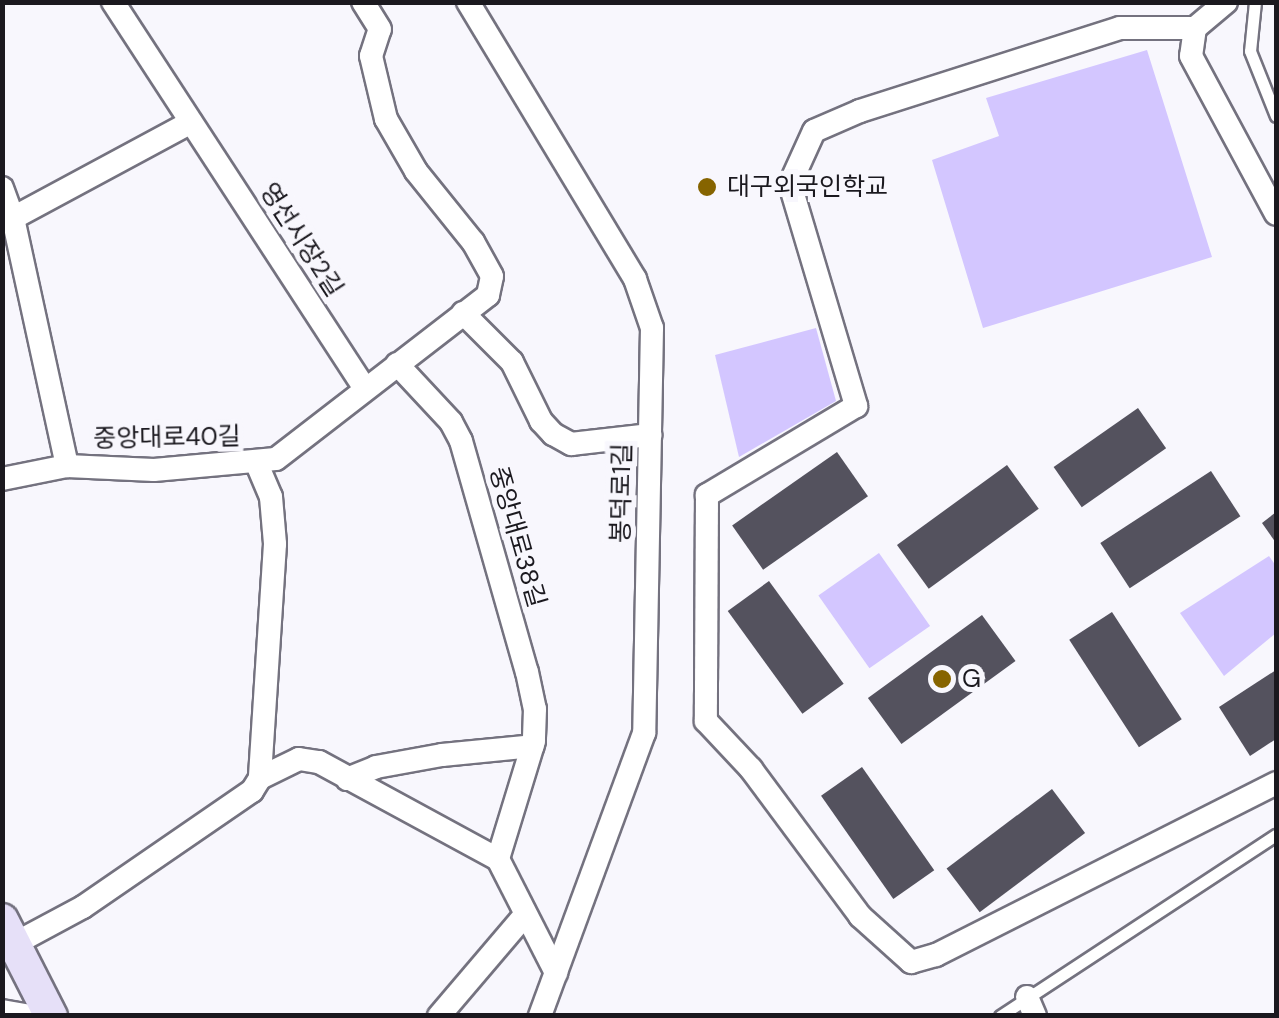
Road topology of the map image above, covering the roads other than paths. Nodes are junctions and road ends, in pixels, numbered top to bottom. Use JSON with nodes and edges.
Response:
{"nodes":[{"id":1,"x":113,"y":2,"type":"edge"},
{"id":2,"x":363,"y":2,"type":"edge"},
{"id":3,"x":468,"y":2,"type":"edge"},
{"id":4,"x":1226,"y":2,"type":"edge"},
{"id":5,"x":1254,"y":2,"type":"edge"},
{"id":6,"x":1195,"y":28,"type":"junction"},
{"id":7,"x":1276,"y":116,"type":"edge"},
{"id":8,"x":191,"y":122,"type":"junction"},
{"id":9,"x":2,"y":188,"type":"edge"},
{"id":10,"x":1276,"y":214,"type":"edge"},
{"id":11,"x":14,"y":218,"type":"junction"},
{"id":12,"x":464,"y":313,"type":"junction"},
{"id":13,"x":397,"y":364,"type":"junction"},
{"id":14,"x":366,"y":388,"type":"junction"},
{"id":15,"x":650,"y":435,"type":"junction"},
{"id":16,"x":258,"y":464,"type":"junction"},
{"id":17,"x":66,"y":466,"type":"junction"},
{"id":18,"x":5,"y":471,"type":"edge"},
{"id":19,"x":533,"y":746,"type":"junction"},
{"id":20,"x":260,"y":778,"type":"junction"},
{"id":21,"x":346,"y":779,"type":"junction"},
{"id":22,"x":1276,"y":783,"type":"edge"},
{"id":23,"x":1276,"y":835,"type":"edge"},
{"id":24,"x":498,"y":858,"type":"junction"},
{"id":25,"x":524,"y":916,"type":"junction"},
{"id":26,"x":8,"y":932,"type":"edge"},
{"id":27,"x":556,"y":973,"type":"junction"},
{"id":28,"x":1031,"y":1006,"type":"edge"},
{"id":29,"x":2,"y":1012,"type":"edge"},
{"id":30,"x":31,"y":1016,"type":"edge"},
{"id":31,"x":51,"y":1016,"type":"edge"},
{"id":32,"x":439,"y":1016,"type":"edge"},
{"id":33,"x":540,"y":1016,"type":"edge"},
{"id":34,"x":1000,"y":1016,"type":"edge"}],
"edges":[{"from":1,"to":8,"type":"street","name":"영선시장2길"},
{"from":2,"to":12,"type":"street","name":"중앙대로40길"},
{"from":3,"to":15,"type":"street","name":"봉덕로1길"},
{"from":4,"to":6,"type":"street"},
{"from":5,"to":7,"type":"lane"},
{"from":6,"to":10,"type":"street"},
{"from":6,"to":22,"type":"street"},
{"from":8,"to":11,"type":"street"},
{"from":8,"to":14,"type":"street","name":"영선시장2길"},
{"from":9,"to":11,"type":"street"},
{"from":11,"to":17,"type":"street"},
{"from":12,"to":13,"type":"street","name":"중앙대로40길"},
{"from":12,"to":15,"type":"street"},
{"from":13,"to":14,"type":"street","name":"중앙대로40길"},
{"from":13,"to":19,"type":"street","name":"중앙대로38길"},
{"from":14,"to":16,"type":"street","name":"중앙대로40길"},
{"from":15,"to":27,"type":"street","name":"봉덕로1길"},
{"from":16,"to":17,"type":"street","name":"중앙대로40길"},
{"from":16,"to":20,"type":"street"},
{"from":17,"to":18,"type":"street","name":"중앙대로40길"},
{"from":19,"to":21,"type":"street"},
{"from":19,"to":24,"type":"street","name":"중앙대로38길"},
{"from":20,"to":21,"type":"street"},
{"from":20,"to":26,"type":"street"},
{"from":21,"to":24,"type":"street"},
{"from":23,"to":28,"type":"lane"},
{"from":24,"to":25,"type":"street"},
{"from":25,"to":27,"type":"street"},
{"from":25,"to":32,"type":"street"},
{"from":26,"to":31,"type":"main road"},
{"from":27,"to":33,"type":"street","name":"봉덕로1길"},
{"from":28,"to":34,"type":"lane"},
{"from":29,"to":30,"type":"street"}]}
